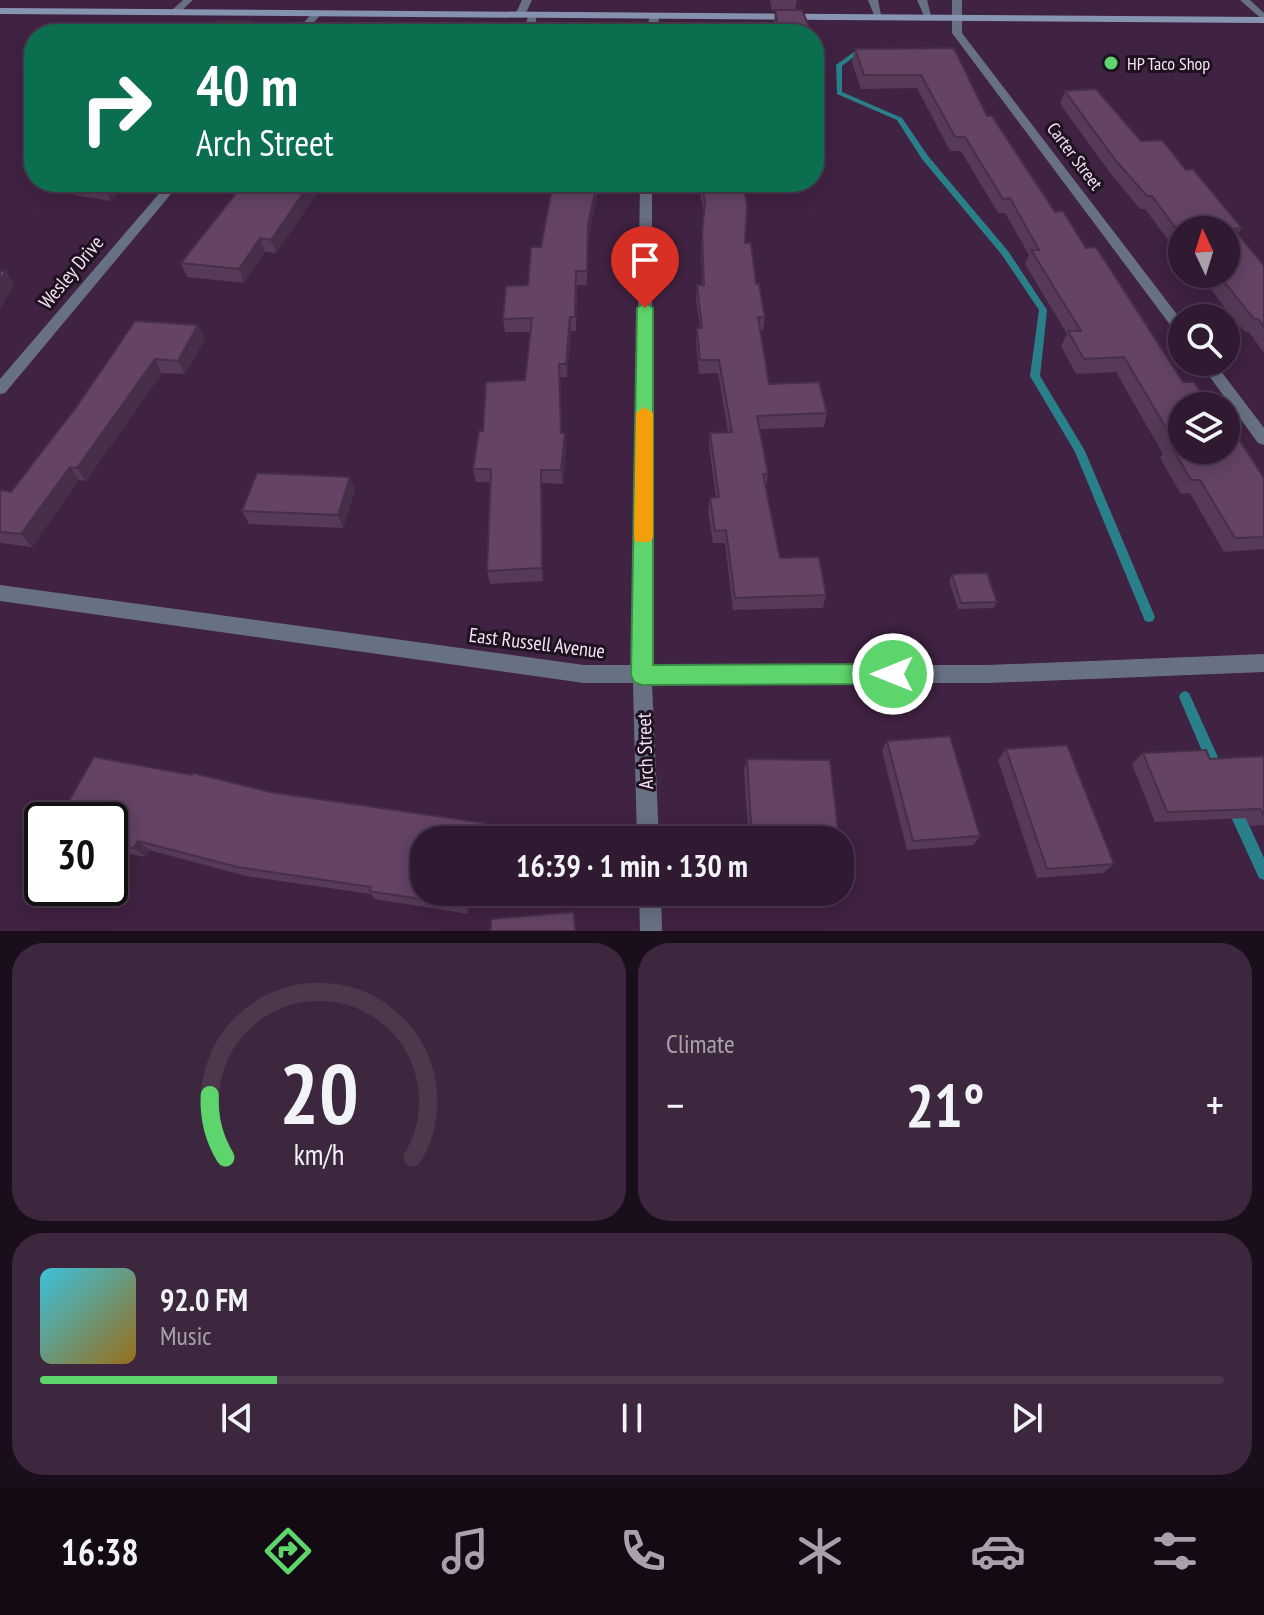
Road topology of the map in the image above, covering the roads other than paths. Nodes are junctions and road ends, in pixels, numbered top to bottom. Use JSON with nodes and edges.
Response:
{"nodes":[{"id":1,"x":188,"y":0,"type":"edge"},
{"id":2,"x":527,"y":0,"type":"edge"},
{"id":3,"x":873,"y":0,"type":"edge"},
{"id":4,"x":922,"y":0,"type":"edge"},
{"id":5,"x":957,"y":0,"type":"edge"},
{"id":6,"x":1245,"y":0,"type":"edge"},
{"id":7,"x":0,"y":11,"type":"edge"},
{"id":8,"x":175,"y":12,"type":"junction"},
{"id":9,"x":317,"y":13,"type":"junction"},
{"id":10,"x":520,"y":15,"type":"junction"},
{"id":11,"x":532,"y":15,"type":"junction"},
{"id":12,"x":654,"y":16,"type":"junction"},
{"id":13,"x":879,"y":18,"type":"junction"},
{"id":14,"x":929,"y":18,"type":"junction"},
{"id":15,"x":959,"y":18,"type":"junction"},
{"id":16,"x":1264,"y":19,"type":"edge"},
{"id":17,"x":308,"y":24,"type":"edge"},
{"id":18,"x":530,"y":24,"type":"edge"},
{"id":19,"x":654,"y":24,"type":"edge"},
{"id":20,"x":167,"y":192,"type":"edge"},
{"id":21,"x":646,"y":192,"type":"edge"},
{"id":22,"x":1168,"y":312,"type":"edge"},
{"id":23,"x":1217,"y":376,"type":"edge"},
{"id":24,"x":0,"y":389,"type":"edge"},
{"id":25,"x":1264,"y":439,"type":"edge"},
{"id":26,"x":0,"y":593,"type":"edge"},
{"id":27,"x":1264,"y":663,"type":"edge"},
{"id":28,"x":642,"y":675,"type":"junction"},
{"id":29,"x":647,"y":826,"type":"edge"},
{"id":30,"x":650,"y":906,"type":"edge"},
{"id":31,"x":651,"y":931,"type":"edge"}],
"edges":[{"from":1,"to":8,"type":"street"},
{"from":2,"to":10,"type":"street"},
{"from":3,"to":13,"type":"street"},
{"from":4,"to":14,"type":"street"},
{"from":5,"to":15,"type":"street","name":"Carter Street"},
{"from":6,"to":16,"type":"street"},
{"from":7,"to":8,"type":"main road"},
{"from":8,"to":9,"type":"main road"},
{"from":9,"to":10,"type":"main road"},
{"from":9,"to":17,"type":"street"},
{"from":10,"to":11,"type":"main road"},
{"from":11,"to":12,"type":"main road"},
{"from":11,"to":18,"type":"street"},
{"from":12,"to":13,"type":"main road"},
{"from":12,"to":19,"type":"street"},
{"from":13,"to":14,"type":"main road"},
{"from":14,"to":15,"type":"main road"},
{"from":15,"to":16,"type":"main road"},
{"from":15,"to":22,"type":"street","name":"Carter Street"},
{"from":20,"to":24,"type":"street","name":"Wesley Drive"},
{"from":21,"to":28,"type":"street","name":"Arch Street"},
{"from":23,"to":25,"type":"street"},
{"from":26,"to":28,"type":"street","name":"East Russell Avenue"},
{"from":27,"to":28,"type":"street","name":"East Russell Avenue"},
{"from":28,"to":29,"type":"street","name":"Arch Street"},
{"from":30,"to":31,"type":"street"}]}
